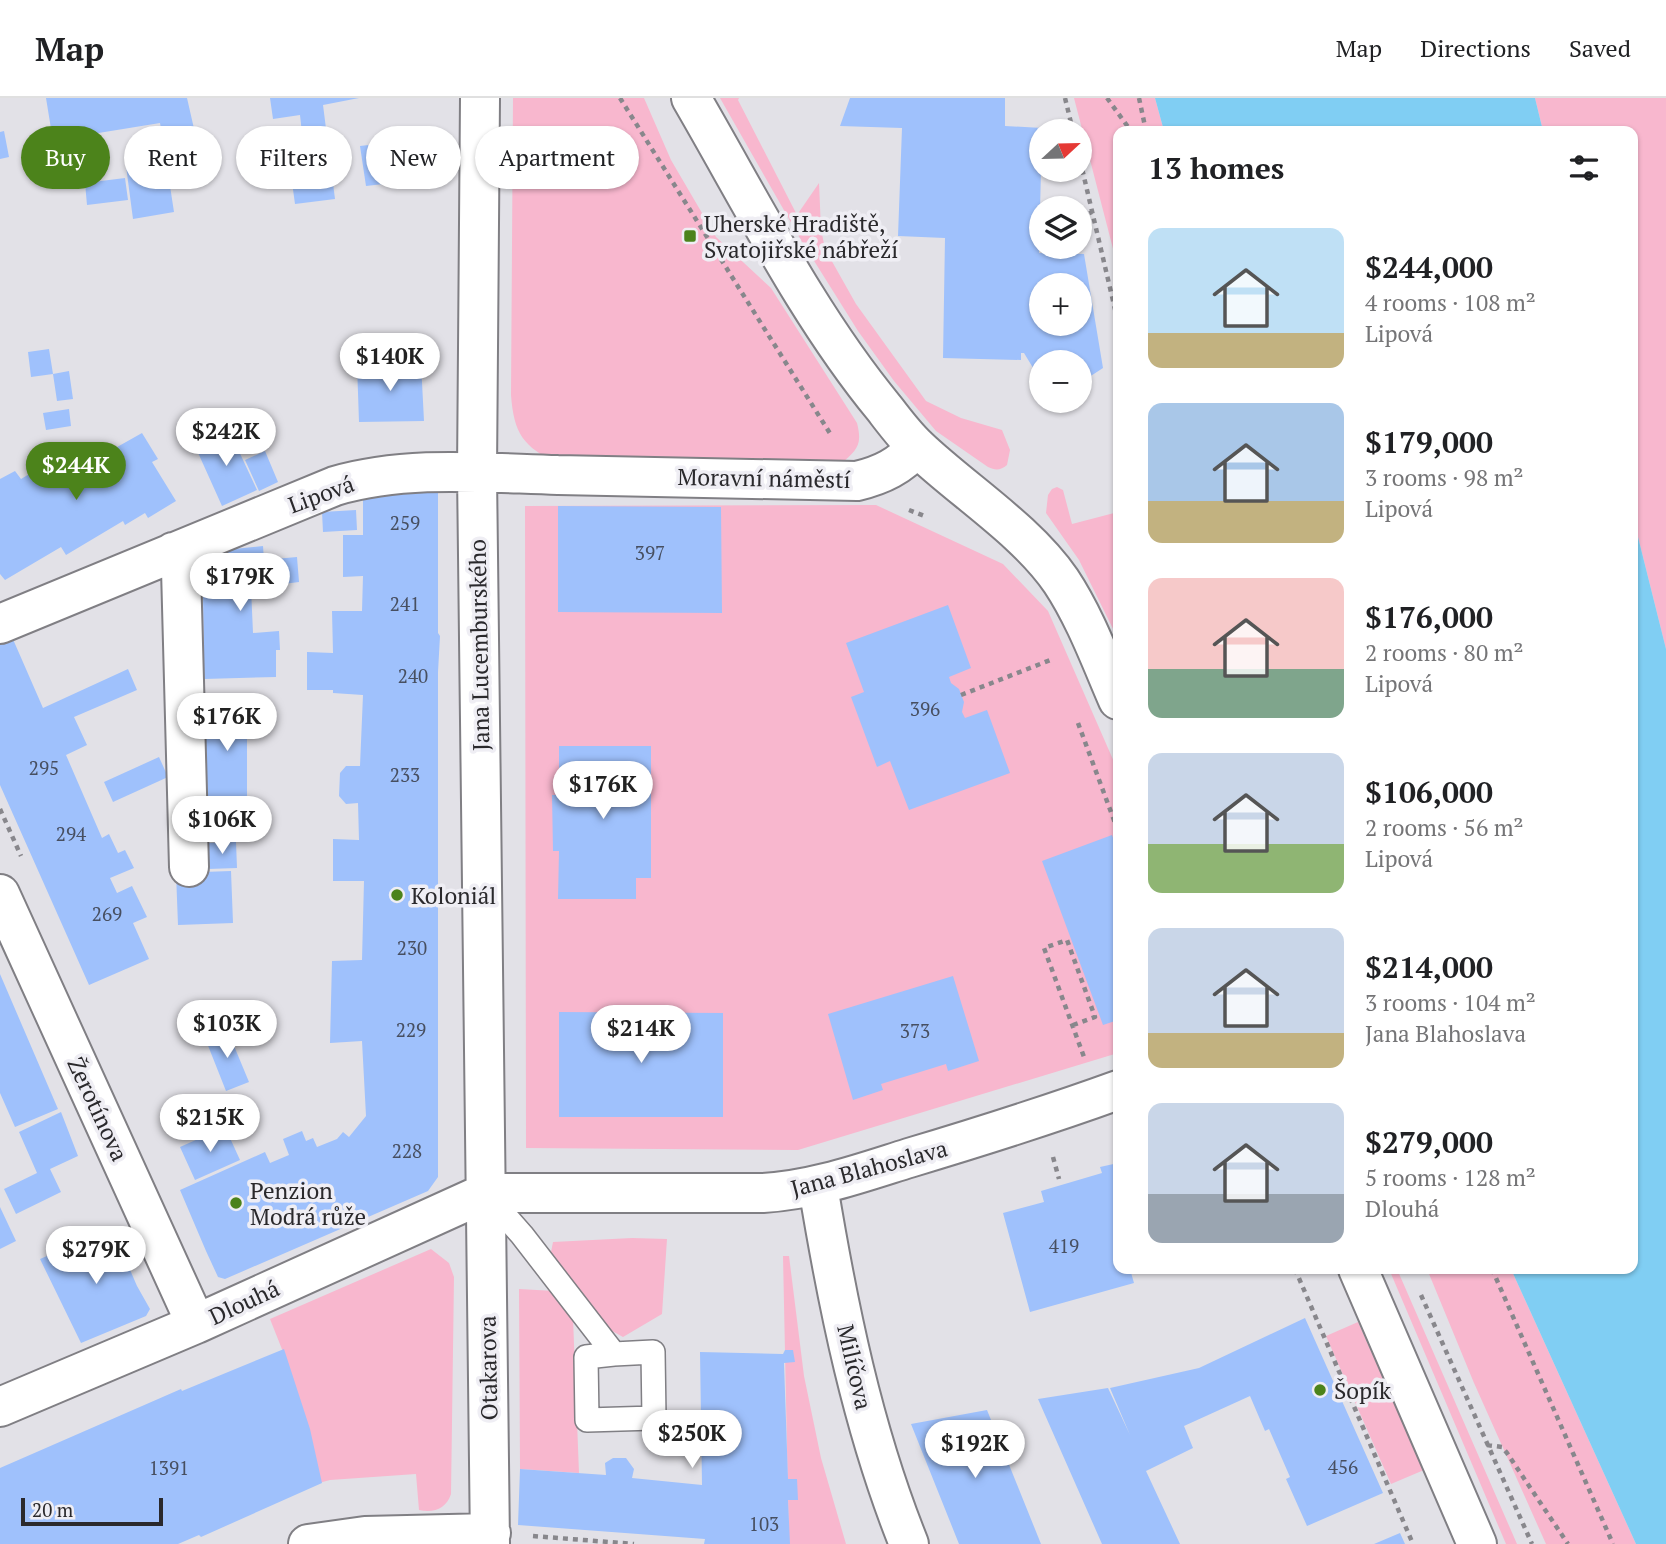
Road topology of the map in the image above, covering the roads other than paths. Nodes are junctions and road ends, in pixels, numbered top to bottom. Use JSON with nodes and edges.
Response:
{"nodes":[{"id":1,"x":480,"y":98,"type":"edge"},
{"id":2,"x":691,"y":98,"type":"edge"},
{"id":3,"x":917,"y":447,"type":"junction"},
{"id":4,"x":477,"y":473,"type":"junction"},
{"id":5,"x":173,"y":552,"type":"junction"},
{"id":6,"x":0,"y":624,"type":"edge"},
{"id":7,"x":1113,"y":689,"type":"edge"},
{"id":8,"x":189,"y":867,"type":"dead end"},
{"id":9,"x":0,"y":894,"type":"edge"},
{"id":10,"x":1113,"y":1092,"type":"edge"},
{"id":11,"x":818,"y":1186,"type":"junction"},
{"id":12,"x":485,"y":1193,"type":"junction"},
{"id":13,"x":1360,"y":1274,"type":"edge"},
{"id":14,"x":196,"y":1324,"type":"junction"},
{"id":15,"x":614,"y":1354,"type":"dead end"},
{"id":16,"x":0,"y":1407,"type":"edge"},
{"id":17,"x":491,"y":1539,"type":"edge"},
{"id":18,"x":309,"y":1544,"type":"edge"},
{"id":19,"x":909,"y":1544,"type":"edge"},
{"id":20,"x":1477,"y":1544,"type":"edge"}],
"edges":[{"from":1,"to":4,"type":"street","name":"Jana Lucemburského"},
{"from":2,"to":3,"type":"street"},
{"from":3,"to":4,"type":"street","name":"Moravní náměstí"},
{"from":3,"to":7,"type":"street"},
{"from":4,"to":5,"type":"street","name":"Lipová"},
{"from":4,"to":12,"type":"street","name":"Jana Lucemburského"},
{"from":5,"to":6,"type":"street","name":"Lipová"},
{"from":5,"to":8,"type":"street"},
{"from":9,"to":14,"type":"street","name":"Žerotínova"},
{"from":10,"to":11,"type":"street","name":"Jana Blahoslava"},
{"from":11,"to":12,"type":"street","name":"Jana Blahoslava"},
{"from":11,"to":19,"type":"street","name":"Milíčova"},
{"from":12,"to":14,"type":"street","name":"Dlouhá"},
{"from":12,"to":15,"type":"lane"},
{"from":12,"to":17,"type":"street","name":"Otakarova"},
{"from":13,"to":20,"type":"street"},
{"from":14,"to":16,"type":"street","name":"Dlouhá"},
{"from":17,"to":18,"type":"street"}]}
